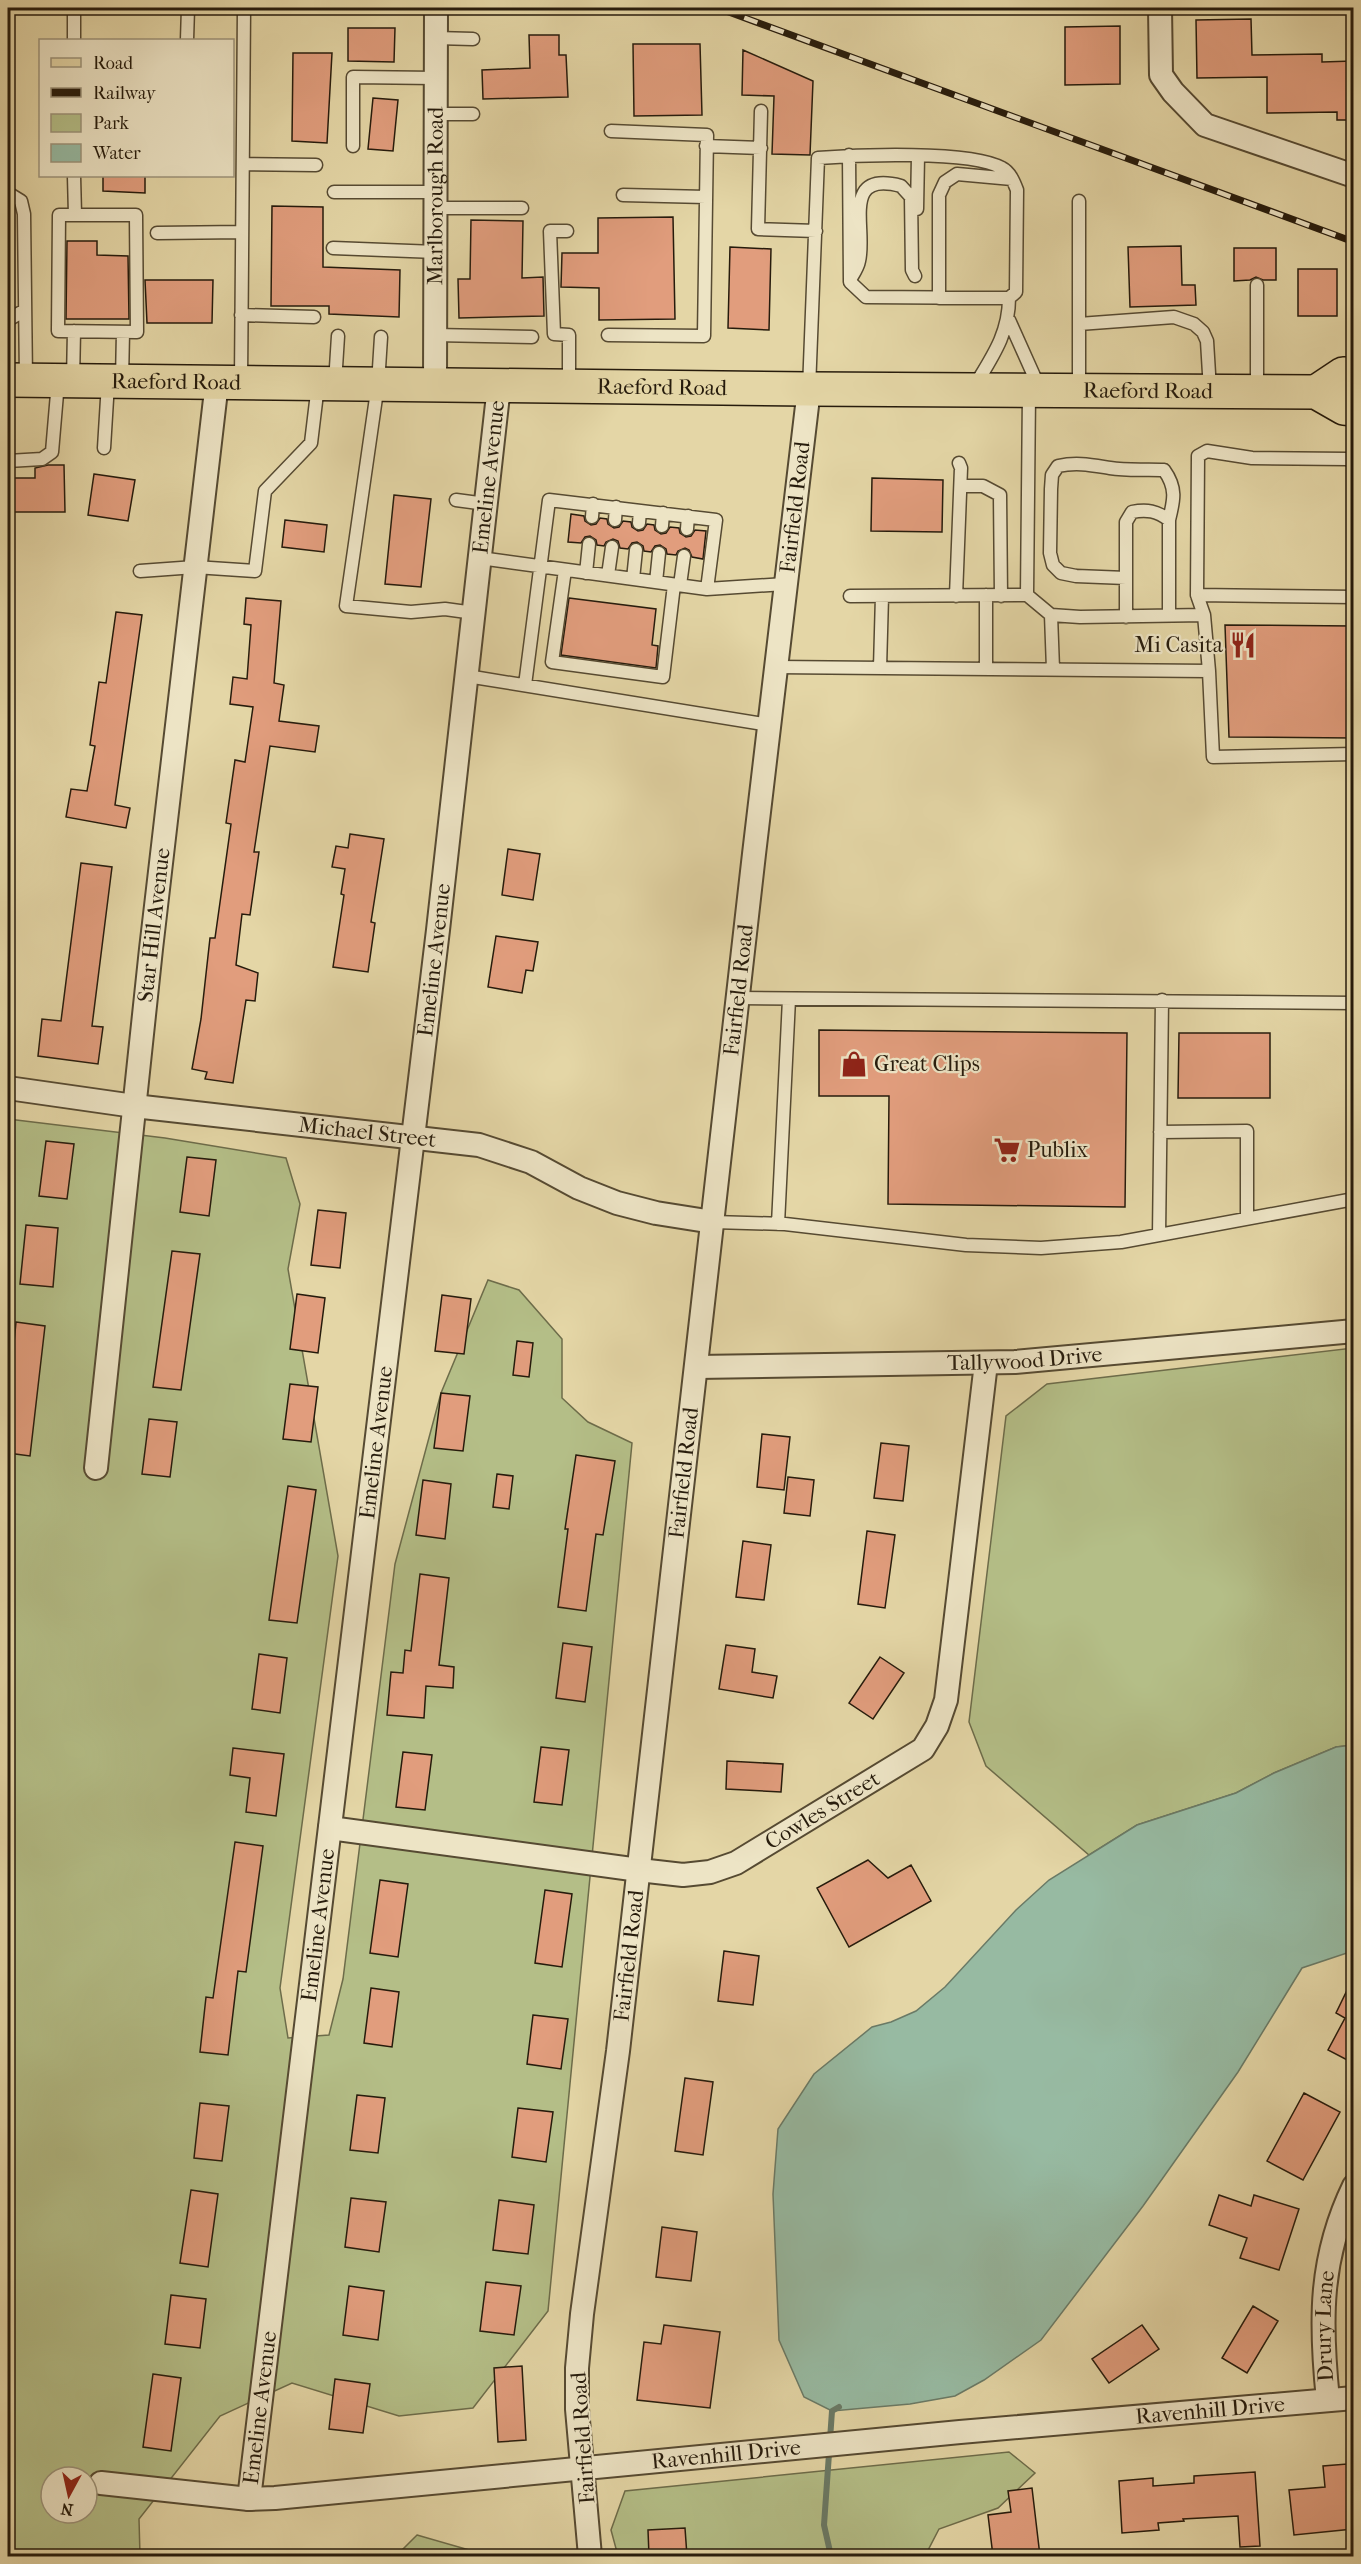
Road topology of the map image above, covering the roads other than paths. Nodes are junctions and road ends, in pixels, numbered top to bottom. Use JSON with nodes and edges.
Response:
{"nodes":[{"id":1,"x":74,"y":8,"type":"edge"},
{"id":2,"x":188,"y":8,"type":"edge"},
{"id":3,"x":244,"y":8,"type":"edge"},
{"id":4,"x":436,"y":8,"type":"edge"},
{"id":5,"x":1160,"y":8,"type":"edge"},
{"id":6,"x":436,"y":38,"type":"junction"},
{"id":7,"x":74,"y":39,"type":"edge"},
{"id":8,"x":187,"y":39,"type":"edge"},
{"id":9,"x":473,"y":39,"type":"dead end"},
{"id":10,"x":436,"y":78,"type":"junction"},
{"id":11,"x":761,"y":111,"type":"dead end"},
{"id":12,"x":436,"y":114,"type":"junction"},
{"id":13,"x":473,"y":114,"type":"dead end"},
{"id":14,"x":611,"y":131,"type":"dead end"},
{"id":15,"x":353,"y":146,"type":"dead end"},
{"id":16,"x":706,"y":146,"type":"junction"},
{"id":17,"x":761,"y":148,"type":"junction"},
{"id":18,"x":849,"y":155,"type":"junction"},
{"id":19,"x":918,"y":156,"type":"junction"},
{"id":20,"x":243,"y":164,"type":"junction"},
{"id":21,"x":316,"y":165,"type":"dead end"},
{"id":22,"x":1353,"y":176,"type":"edge"},
{"id":23,"x":74,"y":177,"type":"edge"},
{"id":24,"x":1012,"y":179,"type":"junction"},
{"id":25,"x":8,"y":192,"type":"edge"},
{"id":26,"x":334,"y":192,"type":"dead end"},
{"id":27,"x":623,"y":195,"type":"dead end"},
{"id":28,"x":706,"y":197,"type":"junction"},
{"id":29,"x":436,"y":200,"type":"junction"},
{"id":30,"x":1079,"y":201,"type":"dead end"},
{"id":31,"x":522,"y":208,"type":"dead end"},
{"id":32,"x":75,"y":215,"type":"junction"},
{"id":33,"x":567,"y":231,"type":"dead end"},
{"id":34,"x":816,"y":231,"type":"junction"},
{"id":35,"x":242,"y":232,"type":"junction"},
{"id":36,"x":157,"y":233,"type":"dead end"},
{"id":37,"x":333,"y":248,"type":"dead end"},
{"id":38,"x":436,"y":252,"type":"junction"},
{"id":39,"x":915,"y":276,"type":"junction"},
{"id":40,"x":850,"y":282,"type":"junction"},
{"id":41,"x":1257,"y":285,"type":"dead end"},
{"id":42,"x":915,"y":298,"type":"junction"},
{"id":43,"x":939,"y":298,"type":"junction"},
{"id":44,"x":1009,"y":298,"type":"junction"},
{"id":45,"x":25,"y":310,"type":"junction"},
{"id":46,"x":241,"y":315,"type":"junction"},
{"id":47,"x":314,"y":317,"type":"dead end"},
{"id":48,"x":8,"y":320,"type":"edge"},
{"id":49,"x":1009,"y":320,"type":"junction"},
{"id":50,"x":1079,"y":324,"type":"junction"},
{"id":51,"x":74,"y":331,"type":"junction"},
{"id":52,"x":123,"y":332,"type":"junction"},
{"id":53,"x":608,"y":334,"type":"dead end"},
{"id":54,"x":338,"y":336,"type":"dead end"},
{"id":55,"x":435,"y":336,"type":"junction"},
{"id":56,"x":532,"y":337,"type":"dead end"},
{"id":57,"x":381,"y":338,"type":"dead end"},
{"id":58,"x":1353,"y":374,"type":"edge"},
{"id":59,"x":17,"y":380,"type":"edge"},
{"id":60,"x":66,"y":381,"type":"junction"},
{"id":61,"x":115,"y":381,"type":"junction"},
{"id":62,"x":229,"y":382,"type":"junction"},
{"id":63,"x":327,"y":383,"type":"junction"},
{"id":64,"x":378,"y":384,"type":"junction"},
{"id":65,"x":435,"y":385,"type":"junction"},
{"id":66,"x":499,"y":386,"type":"junction"},
{"id":67,"x":569,"y":386,"type":"junction"},
{"id":68,"x":809,"y":389,"type":"junction"},
{"id":69,"x":972,"y":390,"type":"junction"},
{"id":70,"x":1035,"y":391,"type":"junction"},
{"id":71,"x":1078,"y":391,"type":"junction"},
{"id":72,"x":1210,"y":392,"type":"junction"},
{"id":73,"x":1257,"y":392,"type":"junction"},
{"id":74,"x":1316,"y":392,"type":"junction"},
{"id":75,"x":1353,"y":409,"type":"edge"},
{"id":76,"x":104,"y":448,"type":"dead end"},
{"id":77,"x":8,"y":461,"type":"edge"},
{"id":78,"x":959,"y":463,"type":"dead end"},
{"id":79,"x":1353,"y":464,"type":"edge"},
{"id":80,"x":961,"y":486,"type":"junction"},
{"id":81,"x":456,"y":500,"type":"dead end"},
{"id":82,"x":486,"y":504,"type":"junction"},
{"id":83,"x":1169,"y":520,"type":"junction"},
{"id":84,"x":589,"y":544,"type":"dead end"},
{"id":85,"x":612,"y":547,"type":"dead end"},
{"id":86,"x":636,"y":550,"type":"dead end"},
{"id":87,"x":660,"y":553,"type":"dead end"},
{"id":88,"x":684,"y":556,"type":"dead end"},
{"id":89,"x":480,"y":558,"type":"junction"},
{"id":90,"x":195,"y":567,"type":"junction"},
{"id":91,"x":540,"y":567,"type":"junction"},
{"id":92,"x":565,"y":570,"type":"junction"},
{"id":93,"x":140,"y":571,"type":"dead end"},
{"id":94,"x":586,"y":573,"type":"junction"},
{"id":95,"x":608,"y":576,"type":"junction"},
{"id":96,"x":1126,"y":578,"type":"junction"},
{"id":97,"x":633,"y":579,"type":"junction"},
{"id":98,"x":656,"y":582,"type":"junction"},
{"id":99,"x":785,"y":584,"type":"junction"},
{"id":100,"x":677,"y":585,"type":"junction"},
{"id":101,"x":707,"y":589,"type":"junction"},
{"id":102,"x":986,"y":595,"type":"junction"},
{"id":103,"x":850,"y":596,"type":"dead end"},
{"id":104,"x":882,"y":596,"type":"junction"},
{"id":105,"x":956,"y":596,"type":"junction"},
{"id":106,"x":1002,"y":596,"type":"junction"},
{"id":107,"x":1027,"y":596,"type":"junction"},
{"id":108,"x":1197,"y":596,"type":"junction"},
{"id":109,"x":1353,"y":597,"type":"edge"},
{"id":110,"x":474,"y":613,"type":"junction"},
{"id":111,"x":1051,"y":615,"type":"junction"},
{"id":112,"x":1204,"y":615,"type":"junction"},
{"id":113,"x":1169,"y":616,"type":"junction"},
{"id":114,"x":1126,"y":617,"type":"junction"},
{"id":115,"x":776,"y":667,"type":"junction"},
{"id":116,"x":880,"y":668,"type":"junction"},
{"id":117,"x":986,"y":669,"type":"junction"},
{"id":118,"x":1053,"y":669,"type":"junction"},
{"id":119,"x":1209,"y":671,"type":"junction"},
{"id":120,"x":467,"y":676,"type":"junction"},
{"id":121,"x":525,"y":685,"type":"junction"},
{"id":122,"x":769,"y":725,"type":"junction"},
{"id":123,"x":1353,"y":754,"type":"edge"},
{"id":124,"x":737,"y":999,"type":"junction"},
{"id":125,"x":789,"y":999,"type":"junction"},
{"id":126,"x":1162,"y":1000,"type":"junction"},
{"id":127,"x":1353,"y":1003,"type":"edge"},
{"id":128,"x":8,"y":1088,"type":"edge"},
{"id":129,"x":134,"y":1106,"type":"junction"},
{"id":130,"x":1160,"y":1132,"type":"junction"},
{"id":131,"x":412,"y":1138,"type":"junction"},
{"id":132,"x":1353,"y":1199,"type":"edge"},
{"id":133,"x":1247,"y":1218,"type":"junction"},
{"id":134,"x":712,"y":1222,"type":"junction"},
{"id":135,"x":778,"y":1224,"type":"junction"},
{"id":136,"x":1159,"y":1235,"type":"junction"},
{"id":137,"x":1353,"y":1331,"type":"edge"},
{"id":138,"x":986,"y":1363,"type":"junction"},
{"id":139,"x":697,"y":1367,"type":"junction"},
{"id":140,"x":96,"y":1468,"type":"dead end"},
{"id":141,"x":330,"y":1828,"type":"junction"},
{"id":142,"x":639,"y":1870,"type":"junction"},
{"id":143,"x":1353,"y":2186,"type":"edge"},
{"id":144,"x":1353,"y":2398,"type":"edge"},
{"id":145,"x":1328,"y":2400,"type":"junction"},
{"id":146,"x":584,"y":2468,"type":"junction"},
{"id":147,"x":101,"y":2483,"type":"dead end"},
{"id":148,"x":249,"y":2499,"type":"junction"},
{"id":149,"x":591,"y":2556,"type":"edge"}],
"edges":[{"from":1,"to":7,"type":"lane"},
{"from":2,"to":8,"type":"lane"},
{"from":3,"to":20,"type":"lane"},
{"from":4,"to":6,"type":"street","name":"Marlborough Road"},
{"from":5,"to":22,"type":"street"},
{"from":6,"to":9,"type":"lane"},
{"from":6,"to":10,"type":"street","name":"Marlborough Road"},
{"from":10,"to":12,"type":"street","name":"Marlborough Road"},
{"from":10,"to":15,"type":"lane"},
{"from":11,"to":17,"type":"lane"},
{"from":12,"to":13,"type":"lane"},
{"from":12,"to":29,"type":"street","name":"Marlborough Road"},
{"from":14,"to":16,"type":"lane"},
{"from":16,"to":17,"type":"lane"},
{"from":16,"to":28,"type":"lane"},
{"from":17,"to":34,"type":"lane"},
{"from":18,"to":19,"type":"lane"},
{"from":18,"to":34,"type":"lane"},
{"from":18,"to":40,"type":"lane"},
{"from":19,"to":24,"type":"lane"},
{"from":19,"to":39,"type":"lane"},
{"from":20,"to":21,"type":"lane"},
{"from":20,"to":35,"type":"lane"},
{"from":23,"to":32,"type":"lane"},
{"from":24,"to":43,"type":"lane"},
{"from":24,"to":44,"type":"lane"},
{"from":25,"to":45,"type":"lane"},
{"from":26,"to":29,"type":"lane"},
{"from":27,"to":28,"type":"lane"},
{"from":28,"to":53,"type":"lane"},
{"from":29,"to":31,"type":"lane"},
{"from":29,"to":38,"type":"street","name":"Marlborough Road"},
{"from":30,"to":50,"type":"lane"},
{"from":32,"to":51,"type":"lane"},
{"from":32,"to":52,"type":"lane"},
{"from":33,"to":67,"type":"lane"},
{"from":34,"to":68,"type":"lane"},
{"from":35,"to":36,"type":"lane"},
{"from":35,"to":46,"type":"lane"},
{"from":37,"to":38,"type":"lane"},
{"from":38,"to":55,"type":"street","name":"Marlborough Road"},
{"from":39,"to":40,"type":"lane"},
{"from":39,"to":42,"type":"lane"},
{"from":40,"to":42,"type":"lane"},
{"from":41,"to":73,"type":"lane"},
{"from":42,"to":43,"type":"lane"},
{"from":43,"to":44,"type":"lane"},
{"from":44,"to":49,"type":"lane"},
{"from":45,"to":48,"type":"lane"},
{"from":45,"to":59,"type":"lane"},
{"from":46,"to":47,"type":"lane"},
{"from":46,"to":62,"type":"lane"},
{"from":49,"to":69,"type":"lane"},
{"from":49,"to":70,"type":"lane"},
{"from":50,"to":71,"type":"lane"},
{"from":50,"to":72,"type":"lane"},
{"from":51,"to":52,"type":"lane"},
{"from":51,"to":60,"type":"lane"},
{"from":52,"to":61,"type":"lane"},
{"from":54,"to":63,"type":"lane"},
{"from":55,"to":56,"type":"lane"},
{"from":55,"to":65,"type":"street","name":"Marlborough Road"},
{"from":57,"to":64,"type":"lane"},
{"from":58,"to":74,"type":"main road"},
{"from":59,"to":60,"type":"main road","name":"Raeford Road"},
{"from":60,"to":61,"type":"main road","name":"Raeford Road"},
{"from":60,"to":77,"type":"lane"},
{"from":61,"to":62,"type":"main road","name":"Raeford Road"},
{"from":61,"to":76,"type":"lane"},
{"from":62,"to":63,"type":"main road","name":"Raeford Road"},
{"from":62,"to":90,"type":"street","name":"Star Hill Avenue"},
{"from":63,"to":64,"type":"main road","name":"Raeford Road"},
{"from":63,"to":90,"type":"lane"},
{"from":64,"to":65,"type":"main road","name":"Raeford Road"},
{"from":64,"to":110,"type":"lane"},
{"from":65,"to":66,"type":"main road","name":"Raeford Road"},
{"from":66,"to":67,"type":"main road","name":"Raeford Road"},
{"from":66,"to":82,"type":"street","name":"Emeline Avenue"},
{"from":67,"to":68,"type":"main road","name":"Raeford Road"},
{"from":68,"to":69,"type":"main road","name":"Raeford Road"},
{"from":68,"to":99,"type":"street","name":"Fairfield Road"},
{"from":69,"to":70,"type":"main road","name":"Raeford Road"},
{"from":70,"to":71,"type":"main road","name":"Raeford Road"},
{"from":70,"to":107,"type":"lane"},
{"from":71,"to":72,"type":"main road","name":"Raeford Road"},
{"from":72,"to":73,"type":"main road","name":"Raeford Road"},
{"from":73,"to":74,"type":"main road","name":"Raeford Road"},
{"from":74,"to":75,"type":"main road","name":"Raeford Road"},
{"from":78,"to":80,"type":"lane"},
{"from":79,"to":108,"type":"lane"},
{"from":80,"to":105,"type":"lane"},
{"from":80,"to":106,"type":"lane"},
{"from":81,"to":82,"type":"lane"},
{"from":82,"to":89,"type":"street","name":"Emeline Avenue"},
{"from":83,"to":96,"type":"lane"},
{"from":83,"to":96,"type":"lane"},
{"from":83,"to":113,"type":"lane"},
{"from":84,"to":94,"type":"lane"},
{"from":85,"to":95,"type":"lane"},
{"from":86,"to":97,"type":"lane"},
{"from":87,"to":98,"type":"lane"},
{"from":88,"to":100,"type":"lane"},
{"from":89,"to":91,"type":"lane"},
{"from":89,"to":110,"type":"street","name":"Emeline Avenue"},
{"from":90,"to":93,"type":"lane"},
{"from":90,"to":129,"type":"street","name":"Star Hill Avenue"},
{"from":91,"to":92,"type":"lane"},
{"from":91,"to":101,"type":"lane"},
{"from":91,"to":121,"type":"lane"},
{"from":92,"to":94,"type":"lane"},
{"from":92,"to":100,"type":"lane"},
{"from":94,"to":95,"type":"lane"},
{"from":95,"to":97,"type":"lane"},
{"from":96,"to":114,"type":"lane"},
{"from":97,"to":98,"type":"lane"},
{"from":98,"to":100,"type":"lane"},
{"from":99,"to":101,"type":"lane"},
{"from":99,"to":115,"type":"street","name":"Fairfield Road"},
{"from":100,"to":101,"type":"lane"},
{"from":102,"to":105,"type":"lane"},
{"from":102,"to":106,"type":"lane"},
{"from":102,"to":117,"type":"lane"},
{"from":103,"to":104,"type":"lane"},
{"from":104,"to":105,"type":"lane"},
{"from":104,"to":116,"type":"lane"},
{"from":106,"to":107,"type":"lane"},
{"from":107,"to":111,"type":"lane"},
{"from":108,"to":109,"type":"lane"},
{"from":108,"to":112,"type":"lane"},
{"from":110,"to":120,"type":"street","name":"Emeline Avenue"},
{"from":111,"to":114,"type":"lane"},
{"from":111,"to":118,"type":"lane"},
{"from":112,"to":113,"type":"lane"},
{"from":112,"to":119,"type":"lane"},
{"from":113,"to":114,"type":"lane"},
{"from":115,"to":116,"type":"lane"},
{"from":115,"to":122,"type":"street","name":"Fairfield Road"},
{"from":116,"to":117,"type":"lane"},
{"from":117,"to":118,"type":"lane"},
{"from":118,"to":119,"type":"lane"},
{"from":119,"to":123,"type":"lane"},
{"from":120,"to":121,"type":"lane"},
{"from":120,"to":131,"type":"street","name":"Emeline Avenue"},
{"from":121,"to":122,"type":"lane"},
{"from":122,"to":124,"type":"street","name":"Fairfield Road"},
{"from":124,"to":125,"type":"lane"},
{"from":124,"to":134,"type":"street","name":"Fairfield Road"},
{"from":125,"to":126,"type":"lane"},
{"from":125,"to":135,"type":"lane"},
{"from":126,"to":127,"type":"lane"},
{"from":126,"to":130,"type":"lane"},
{"from":128,"to":129,"type":"street","name":"Michael Street"},
{"from":129,"to":131,"type":"street","name":"Michael Street"},
{"from":129,"to":140,"type":"street","name":"Star Hill Avenue"},
{"from":130,"to":133,"type":"lane"},
{"from":130,"to":136,"type":"lane"},
{"from":131,"to":134,"type":"street","name":"Michael Street"},
{"from":131,"to":141,"type":"street","name":"Emeline Avenue"},
{"from":132,"to":133,"type":"lane"},
{"from":133,"to":136,"type":"lane"},
{"from":134,"to":135,"type":"lane"},
{"from":134,"to":139,"type":"street","name":"Fairfield Road"},
{"from":135,"to":136,"type":"lane"},
{"from":137,"to":138,"type":"street","name":"Tallywood Drive"},
{"from":138,"to":139,"type":"street","name":"Tallywood Drive"},
{"from":138,"to":142,"type":"street","name":"Cowles Street"},
{"from":139,"to":142,"type":"street","name":"Fairfield Road"},
{"from":141,"to":142,"type":"street","name":"Cowles Street"},
{"from":141,"to":148,"type":"street","name":"Emeline Avenue"},
{"from":142,"to":146,"type":"street","name":"Fairfield Road"},
{"from":143,"to":145,"type":"street","name":"Drury Lane"},
{"from":144,"to":145,"type":"street","name":"Ravenhill Drive"},
{"from":145,"to":146,"type":"street","name":"Ravenhill Drive"},
{"from":146,"to":148,"type":"street","name":"Ravenhill Drive"},
{"from":146,"to":149,"type":"street","name":"Fairfield Road"},
{"from":147,"to":148,"type":"street","name":"Ravenhill Drive"}]}
